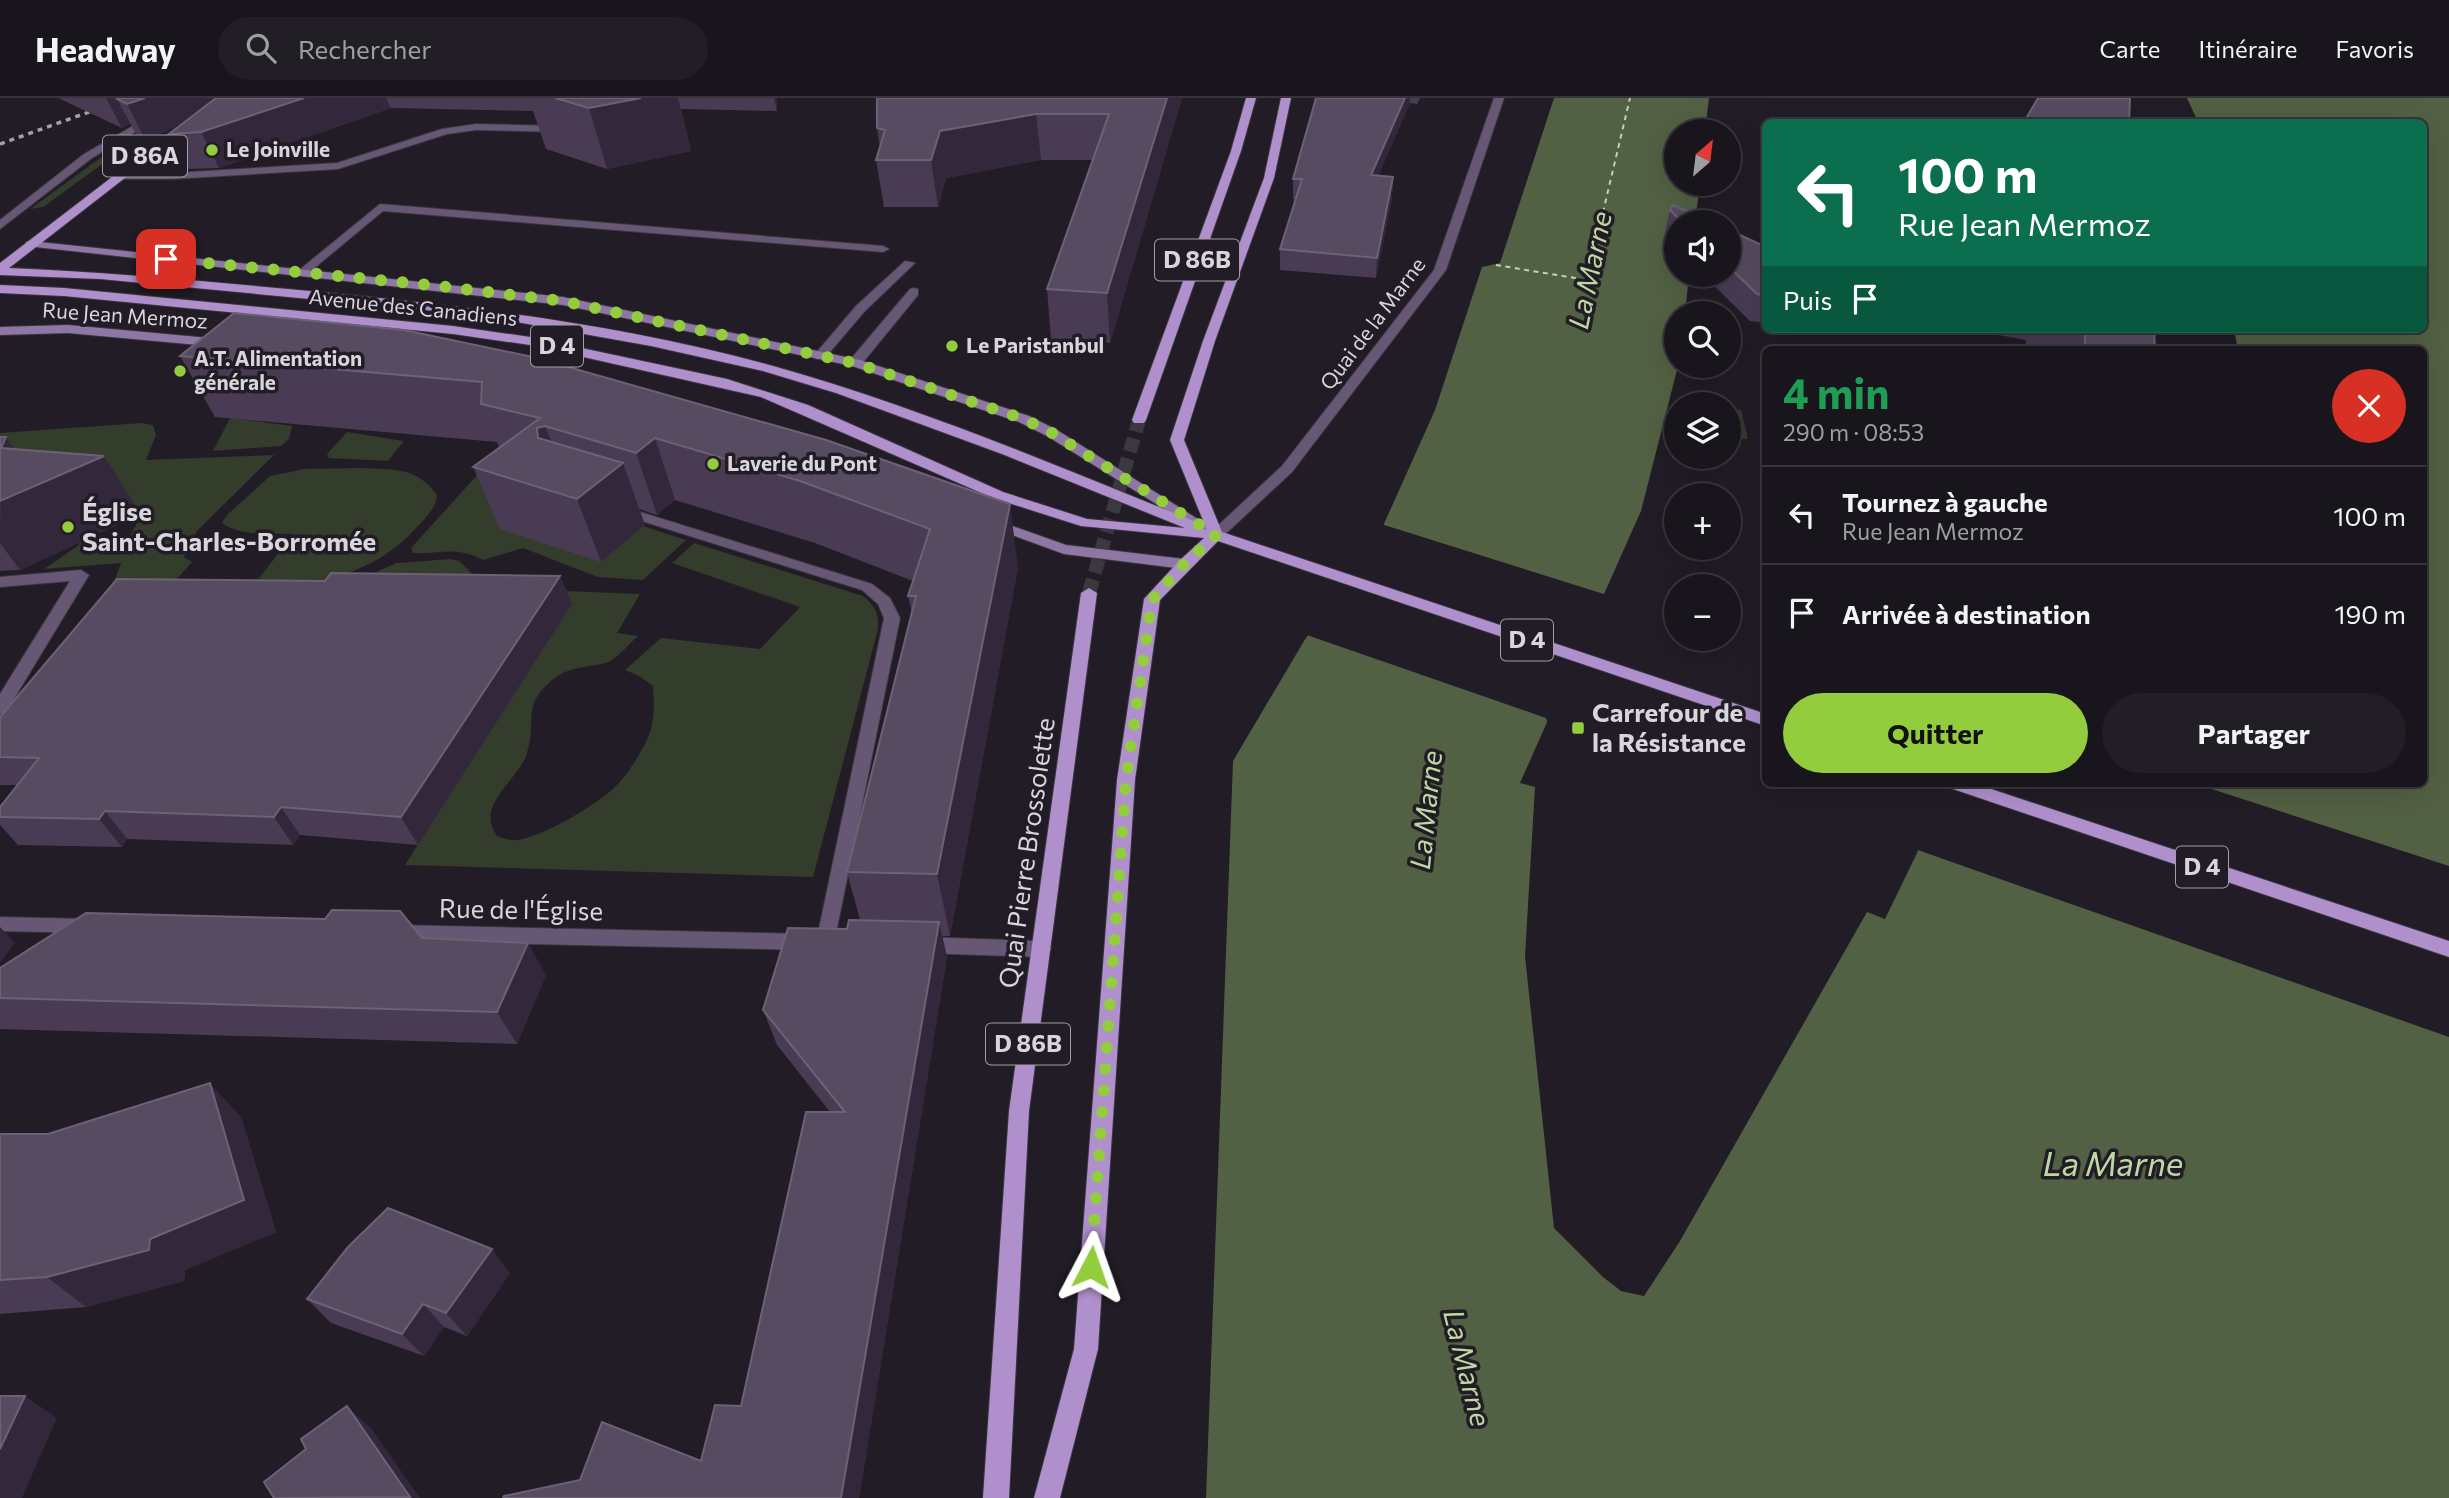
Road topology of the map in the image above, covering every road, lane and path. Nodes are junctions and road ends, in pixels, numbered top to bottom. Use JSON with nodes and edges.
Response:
{"nodes":[{"id":1,"x":1251,"y":98,"type":"edge"},
{"id":2,"x":1286,"y":98,"type":"edge"},
{"id":3,"x":1499,"y":98,"type":"edge"},
{"id":4,"x":168,"y":113,"type":"dead end"},
{"id":5,"x":204,"y":122,"type":"edge"},
{"id":6,"x":569,"y":128,"type":"edge"},
{"id":7,"x":117,"y":176,"type":"junction"},
{"id":8,"x":0,"y":226,"type":"edge"},
{"id":9,"x":30,"y":244,"type":"junction"},
{"id":10,"x":883,"y":249,"type":"dead end"},
{"id":11,"x":909,"y":263,"type":"dead end"},
{"id":12,"x":0,"y":270,"type":"edge"},
{"id":13,"x":302,"y":274,"type":"junction"},
{"id":14,"x":0,"y":289,"type":"edge"},
{"id":15,"x":914,"y":292,"type":"dead end"},
{"id":16,"x":0,"y":331,"type":"edge"},
{"id":17,"x":233,"y":344,"type":"edge"},
{"id":18,"x":820,"y":356,"type":"junction"},
{"id":19,"x":855,"y":363,"type":"junction"},
{"id":20,"x":1139,"y":421,"type":"tunnel mouth"},
{"id":21,"x":606,"y":506,"type":"edge"},
{"id":22,"x":974,"y":516,"type":"edge"},
{"id":23,"x":1216,"y":535,"type":"junction"},
{"id":24,"x":1184,"y":564,"type":"junction"},
{"id":25,"x":0,"y":582,"type":"edge"},
{"id":26,"x":1089,"y":593,"type":"tunnel mouth"},
{"id":27,"x":0,"y":708,"type":"edge"},
{"id":28,"x":1762,"y":719,"type":"edge"},
{"id":29,"x":1965,"y":787,"type":"edge"},
{"id":30,"x":0,"y":924,"type":"edge"},
{"id":31,"x":112,"y":927,"type":"edge"},
{"id":32,"x":378,"y":933,"type":"edge"},
{"id":33,"x":908,"y":944,"type":"edge"},
{"id":34,"x":2449,"y":949,"type":"edge"},
{"id":35,"x":1041,"y":950,"type":"junction"},
{"id":36,"x":996,"y":1498,"type":"edge"},
{"id":37,"x":1047,"y":1498,"type":"edge"}],
"edges":[{"from":1,"to":20,"type":"main road","number":"D 86B"},
{"from":2,"to":23,"type":"main road"},
{"from":3,"to":23,"type":"street","name":"Quai de la Marne"},
{"from":4,"to":8,"type":"street"},
{"from":5,"to":7,"type":"main road","number":"D 86A"},
{"from":6,"to":7,"type":"street"},
{"from":7,"to":9,"type":"main road","number":"D 86A"},
{"from":9,"to":12,"type":"main road","number":"D 86A"},
{"from":9,"to":13,"type":"street"},
{"from":10,"to":13,"type":"street"},
{"from":11,"to":18,"type":"street"},
{"from":12,"to":23,"type":"main road","name":"Avenue des Canadiens","number":"D 4"},
{"from":13,"to":18,"type":"street"},
{"from":14,"to":23,"type":"main road","name":"Avenue des Canadiens","number":"D 4"},
{"from":15,"to":19,"type":"street"},
{"from":16,"to":17,"type":"street","name":"Rue Jean Mermoz"},
{"from":18,"to":19,"type":"street"},
{"from":19,"to":23,"type":"street"},
{"from":21,"to":32,"type":"street","name":"Rue de l'Église"},
{"from":22,"to":24,"type":"street"},
{"from":23,"to":24,"type":"main road"},
{"from":23,"to":28,"type":"main road","number":"D 4"},
{"from":24,"to":37,"type":"main road"},
{"from":25,"to":27,"type":"street"},
{"from":26,"to":35,"type":"main road","name":"Quai Pierre Brossolette","number":"D 86B"},
{"from":29,"to":34,"type":"main road","number":"D 4"},
{"from":30,"to":31,"type":"street"},
{"from":33,"to":35,"type":"street"},
{"from":35,"to":36,"type":"main road","name":"Quai Pierre Brossolette","number":"D 86B"}]}
